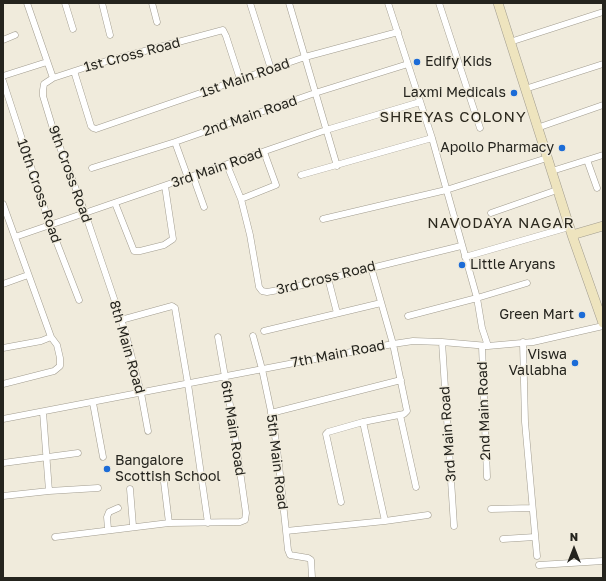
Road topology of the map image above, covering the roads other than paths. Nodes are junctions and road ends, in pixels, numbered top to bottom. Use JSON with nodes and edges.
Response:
{"nodes":[{"id":1,"x":26,"y":3,"type":"edge"},
{"id":2,"x":65,"y":3,"type":"edge"},
{"id":3,"x":102,"y":3,"type":"edge"},
{"id":4,"x":152,"y":3,"type":"edge"},
{"id":5,"x":250,"y":3,"type":"edge"},
{"id":6,"x":289,"y":3,"type":"edge"},
{"id":7,"x":388,"y":3,"type":"edge"},
{"id":8,"x":439,"y":3,"type":"edge"},
{"id":9,"x":498,"y":3,"type":"edge"},
{"id":10,"x":603,"y":12,"type":"edge"},
{"id":11,"x":157,"y":22,"type":"dead end"},
{"id":12,"x":73,"y":29,"type":"dead end"},
{"id":13,"x":398,"y":32,"type":"junction"},
{"id":14,"x":110,"y":35,"type":"dead end"},
{"id":15,"x":15,"y":36,"type":"dead end"},
{"id":16,"x":3,"y":40,"type":"edge"},
{"id":17,"x":510,"y":42,"type":"junction"},
{"id":18,"x":305,"y":58,"type":"junction"},
{"id":19,"x":47,"y":62,"type":"junction"},
{"id":20,"x":408,"y":64,"type":"junction"},
{"id":21,"x":603,"y":64,"type":"edge"},
{"id":22,"x":271,"y":69,"type":"junction"},
{"id":23,"x":74,"y":71,"type":"junction"},
{"id":24,"x":3,"y":76,"type":"edge"},
{"id":25,"x":53,"y":78,"type":"junction"},
{"id":26,"x":240,"y":79,"type":"junction"},
{"id":27,"x":3,"y":81,"type":"edge"},
{"id":28,"x":44,"y":84,"type":"joint"},
{"id":29,"x":525,"y":89,"type":"junction"},
{"id":30,"x":315,"y":93,"type":"junction"},
{"id":31,"x":420,"y":102,"type":"junction"},
{"id":32,"x":603,"y":105,"type":"edge"},
{"id":33,"x":480,"y":128,"type":"dead end"},
{"id":34,"x":537,"y":128,"type":"junction"},
{"id":35,"x":326,"y":130,"type":"junction"},
{"id":36,"x":432,"y":138,"type":"junction"},
{"id":37,"x":175,"y":142,"type":"junction"},
{"id":38,"x":264,"y":152,"type":"junction"},
{"id":39,"x":603,"y":155,"type":"edge"},
{"id":40,"x":547,"y":158,"type":"junction"},
{"id":41,"x":587,"y":160,"type":"junction"},
{"id":42,"x":227,"y":164,"type":"junction"},
{"id":43,"x":337,"y":166,"type":"junction"},
{"id":44,"x":92,"y":168,"type":"dead end"},
{"id":45,"x":552,"y":172,"type":"junction"},
{"id":46,"x":301,"y":175,"type":"dead end"},
{"id":47,"x":191,"y":177,"type":"junction"},
{"id":48,"x":165,"y":186,"type":"junction"},
{"id":49,"x":597,"y":188,"type":"dead end"},
{"id":50,"x":446,"y":190,"type":"junction"},
{"id":51,"x":557,"y":190,"type":"junction"},
{"id":52,"x":240,"y":198,"type":"junction"},
{"id":53,"x":115,"y":203,"type":"junction"},
{"id":54,"x":3,"y":204,"type":"edge"},
{"id":55,"x":204,"y":207,"type":"dead end"},
{"id":56,"x":494,"y":212,"type":"dead end"},
{"id":57,"x":84,"y":214,"type":"junction"},
{"id":58,"x":323,"y":219,"type":"dead end"},
{"id":59,"x":50,"y":226,"type":"junction"},
{"id":60,"x":603,"y":226,"type":"edge"},
{"id":61,"x":570,"y":231,"type":"junction"},
{"id":62,"x":15,"y":237,"type":"junction"},
{"id":63,"x":461,"y":246,"type":"junction"},
{"id":64,"x":465,"y":257,"type":"junction"},
{"id":65,"x":102,"y":263,"type":"joint"},
{"id":66,"x":371,"y":267,"type":"junction"},
{"id":67,"x":28,"y":275,"type":"junction"},
{"id":68,"x":328,"y":278,"type":"junction"},
{"id":69,"x":527,"y":283,"type":"dead end"},
{"id":70,"x":3,"y":284,"type":"edge"},
{"id":71,"x":477,"y":298,"type":"junction"},
{"id":72,"x":79,"y":300,"type":"dead end"},
{"id":73,"x":382,"y":303,"type":"junction"},
{"id":74,"x":600,"y":307,"type":"edge"},
{"id":75,"x":337,"y":313,"type":"junction"},
{"id":76,"x":408,"y":316,"type":"dead end"},
{"id":77,"x":121,"y":320,"type":"junction"},
{"id":78,"x":603,"y":323,"type":"edge"},
{"id":79,"x":603,"y":326,"type":"edge"},
{"id":80,"x":264,"y":331,"type":"dead end"},
{"id":81,"x":253,"y":336,"type":"dead end"},
{"id":82,"x":51,"y":337,"type":"junction"},
{"id":83,"x":218,"y":337,"type":"dead end"},
{"id":84,"x":442,"y":342,"type":"junction"},
{"id":85,"x":523,"y":342,"type":"junction"},
{"id":86,"x":393,"y":344,"type":"junction"},
{"id":87,"x":485,"y":346,"type":"junction"},
{"id":88,"x":3,"y":348,"type":"edge"},
{"id":89,"x":262,"y":369,"type":"junction"},
{"id":90,"x":225,"y":376,"type":"junction"},
{"id":91,"x":401,"y":380,"type":"junction"},
{"id":92,"x":3,"y":384,"type":"edge"},
{"id":93,"x":188,"y":384,"type":"junction"},
{"id":94,"x":141,"y":393,"type":"junction"},
{"id":95,"x":93,"y":403,"type":"junction"},
{"id":96,"x":43,"y":412,"type":"junction"},
{"id":97,"x":271,"y":413,"type":"junction"},
{"id":98,"x":400,"y":415,"type":"junction"},
{"id":99,"x":3,"y":419,"type":"edge"},
{"id":100,"x":363,"y":422,"type":"junction"},
{"id":101,"x":148,"y":431,"type":"dead end"},
{"id":102,"x":78,"y":453,"type":"dead end"},
{"id":103,"x":46,"y":456,"type":"junction"},
{"id":104,"x":103,"y":457,"type":"dead end"},
{"id":105,"x":3,"y":463,"type":"edge"},
{"id":106,"x":487,"y":476,"type":"dead end"},
{"id":107,"x":164,"y":482,"type":"dead end"},
{"id":108,"x":416,"y":487,"type":"dead end"},
{"id":109,"x":98,"y":488,"type":"dead end"},
{"id":110,"x":130,"y":489,"type":"dead end"},
{"id":111,"x":48,"y":491,"type":"junction"},
{"id":112,"x":3,"y":496,"type":"edge"},
{"id":113,"x":341,"y":502,"type":"dead end"},
{"id":114,"x":118,"y":508,"type":"dead end"},
{"id":115,"x":532,"y":508,"type":"junction"},
{"id":116,"x":490,"y":510,"type":"dead end"},
{"id":117,"x":428,"y":515,"type":"dead end"},
{"id":118,"x":385,"y":521,"type":"junction"},
{"id":119,"x":169,"y":523,"type":"junction"},
{"id":120,"x":208,"y":523,"type":"junction"},
{"id":121,"x":133,"y":526,"type":"junction"},
{"id":122,"x":454,"y":526,"type":"dead end"},
{"id":123,"x":108,"y":530,"type":"junction"},
{"id":124,"x":286,"y":531,"type":"junction"},
{"id":125,"x":55,"y":537,"type":"dead end"},
{"id":126,"x":535,"y":537,"type":"junction"},
{"id":127,"x":503,"y":540,"type":"dead end"},
{"id":128,"x":537,"y":556,"type":"dead end"},
{"id":129,"x":603,"y":561,"type":"edge"},
{"id":130,"x":538,"y":565,"type":"dead end"},
{"id":131,"x":312,"y":578,"type":"edge"}],
"edges":[{"from":1,"to":19,"type":"street"},
{"from":2,"to":12,"type":"street"},
{"from":3,"to":14,"type":"street"},
{"from":4,"to":11,"type":"street"},
{"from":5,"to":22,"type":"street"},
{"from":6,"to":18,"type":"street"},
{"from":7,"to":13,"type":"street"},
{"from":8,"to":33,"type":"street"},
{"from":9,"to":17,"type":"main road"},
{"from":10,"to":17,"type":"street"},
{"from":13,"to":18,"type":"street","name":"1st Main Road"},
{"from":13,"to":20,"type":"street"},
{"from":15,"to":16,"type":"street"},
{"from":17,"to":29,"type":"main road"},
{"from":18,"to":22,"type":"street","name":"1st Main Road"},
{"from":18,"to":30,"type":"street"},
{"from":19,"to":24,"type":"street"},
{"from":19,"to":25,"type":"street"},
{"from":20,"to":30,"type":"street","name":"2nd Main Road"},
{"from":20,"to":31,"type":"street"},
{"from":21,"to":29,"type":"street"},
{"from":22,"to":26,"type":"street","name":"1st Main Road"},
{"from":23,"to":25,"type":"street","name":"1st Cross Road"},
{"from":23,"to":26,"type":"street","name":"1st Cross Road"},
{"from":23,"to":26,"type":"street","name":"1st Main Road"},
{"from":25,"to":28,"type":"street","name":"1st Cross Road"},
{"from":27,"to":59,"type":"street","name":"10th Cross Road"},
{"from":28,"to":57,"type":"street","name":"9th Cross Road"},
{"from":29,"to":34,"type":"main road"},
{"from":30,"to":35,"type":"street"},
{"from":30,"to":37,"type":"street","name":"2nd Main Road"},
{"from":31,"to":35,"type":"street","name":"3rd Main Road"},
{"from":31,"to":36,"type":"street"},
{"from":32,"to":34,"type":"street"},
{"from":34,"to":40,"type":"main road"},
{"from":35,"to":38,"type":"street","name":"3rd Main Road"},
{"from":35,"to":43,"type":"street"},
{"from":36,"to":43,"type":"street"},
{"from":36,"to":50,"type":"street"},
{"from":37,"to":44,"type":"street","name":"2nd Main Road"},
{"from":37,"to":47,"type":"street"},
{"from":38,"to":42,"type":"street","name":"3rd Main Road"},
{"from":38,"to":52,"type":"street"},
{"from":39,"to":41,"type":"street"},
{"from":40,"to":45,"type":"main road"},
{"from":40,"to":50,"type":"street"},
{"from":41,"to":45,"type":"street"},
{"from":41,"to":49,"type":"street"},
{"from":42,"to":47,"type":"street","name":"3rd Main Road"},
{"from":42,"to":52,"type":"street"},
{"from":43,"to":46,"type":"street"},
{"from":45,"to":51,"type":"main road"},
{"from":47,"to":48,"type":"street","name":"3rd Main Road"},
{"from":47,"to":55,"type":"street"},
{"from":48,"to":53,"type":"street","name":"3rd Main Road"},
{"from":48,"to":53,"type":"street"},
{"from":50,"to":58,"type":"street"},
{"from":50,"to":63,"type":"street","name":"2nd Main Road"},
{"from":51,"to":56,"type":"street"},
{"from":51,"to":61,"type":"main road"},
{"from":52,"to":68,"type":"street","name":"3rd Cross Road"},
{"from":53,"to":57,"type":"street","name":"3rd Main Road"},
{"from":54,"to":62,"type":"street"},
{"from":57,"to":59,"type":"street","name":"3rd Main Road"},
{"from":57,"to":65,"type":"street","name":"9th Cross Road"},
{"from":59,"to":62,"type":"street","name":"3rd Main Road"},
{"from":59,"to":72,"type":"street","name":"10th Cross Road"},
{"from":60,"to":61,"type":"main road"},
{"from":61,"to":64,"type":"street"},
{"from":61,"to":74,"type":"main road"},
{"from":62,"to":67,"type":"street"},
{"from":63,"to":64,"type":"street","name":"2nd Main Road"},
{"from":63,"to":66,"type":"street","name":"3rd Cross Road"},
{"from":64,"to":71,"type":"street","name":"2nd Main Road"},
{"from":65,"to":77,"type":"street","name":"8th Main Road"},
{"from":66,"to":68,"type":"street","name":"3rd Cross Road"},
{"from":66,"to":73,"type":"street"},
{"from":67,"to":70,"type":"street"},
{"from":67,"to":82,"type":"street"},
{"from":68,"to":75,"type":"street"},
{"from":69,"to":71,"type":"street"},
{"from":71,"to":76,"type":"street"},
{"from":71,"to":87,"type":"street","name":"2nd Main Road"},
{"from":73,"to":75,"type":"street"},
{"from":73,"to":86,"type":"street"},
{"from":74,"to":78,"type":"main road"},
{"from":75,"to":80,"type":"street"},
{"from":77,"to":93,"type":"street"},
{"from":77,"to":94,"type":"street","name":"8th Main Road"},
{"from":79,"to":85,"type":"street","name":"7th Main Road"},
{"from":81,"to":89,"type":"street","name":"5th Main Road"},
{"from":82,"to":88,"type":"street"},
{"from":82,"to":92,"type":"street"},
{"from":83,"to":90,"type":"street","name":"6th Main Road"},
{"from":84,"to":86,"type":"street","name":"7th Main Road"},
{"from":84,"to":87,"type":"street","name":"7th Main Road"},
{"from":84,"to":122,"type":"street","name":"3rd Main Road"},
{"from":85,"to":87,"type":"street","name":"7th Main Road"},
{"from":85,"to":115,"type":"street"},
{"from":86,"to":89,"type":"street","name":"7th Main Road"},
{"from":86,"to":91,"type":"street"},
{"from":87,"to":106,"type":"street","name":"2nd Main Road"},
{"from":89,"to":90,"type":"street","name":"7th Main Road"},
{"from":89,"to":97,"type":"street","name":"5th Main Road"},
{"from":90,"to":93,"type":"street","name":"7th Main Road"},
{"from":90,"to":120,"type":"street","name":"6th Main Road"},
{"from":91,"to":97,"type":"street"},
{"from":91,"to":98,"type":"street"},
{"from":93,"to":94,"type":"street","name":"7th Main Road"},
{"from":93,"to":120,"type":"street"},
{"from":94,"to":95,"type":"street","name":"7th Main Road"},
{"from":94,"to":101,"type":"street","name":"8th Main Road"},
{"from":95,"to":96,"type":"street","name":"7th Main Road"},
{"from":95,"to":104,"type":"street"},
{"from":96,"to":99,"type":"street","name":"7th Main Road"},
{"from":96,"to":103,"type":"street"},
{"from":97,"to":124,"type":"street","name":"5th Main Road"},
{"from":98,"to":100,"type":"street"},
{"from":98,"to":108,"type":"street"},
{"from":100,"to":113,"type":"street"},
{"from":100,"to":118,"type":"street"},
{"from":102,"to":103,"type":"street"},
{"from":103,"to":105,"type":"street"},
{"from":103,"to":111,"type":"street"},
{"from":107,"to":119,"type":"street"},
{"from":109,"to":111,"type":"street"},
{"from":110,"to":121,"type":"street"},
{"from":111,"to":112,"type":"street"},
{"from":114,"to":123,"type":"street"},
{"from":115,"to":116,"type":"street"},
{"from":115,"to":126,"type":"street"},
{"from":117,"to":118,"type":"street"},
{"from":118,"to":124,"type":"street"},
{"from":119,"to":120,"type":"street"},
{"from":119,"to":121,"type":"street"},
{"from":121,"to":123,"type":"street"},
{"from":123,"to":125,"type":"street"},
{"from":124,"to":131,"type":"street","name":"5th Main Road"},
{"from":126,"to":127,"type":"street"},
{"from":126,"to":128,"type":"street"},
{"from":129,"to":130,"type":"street"}]}
